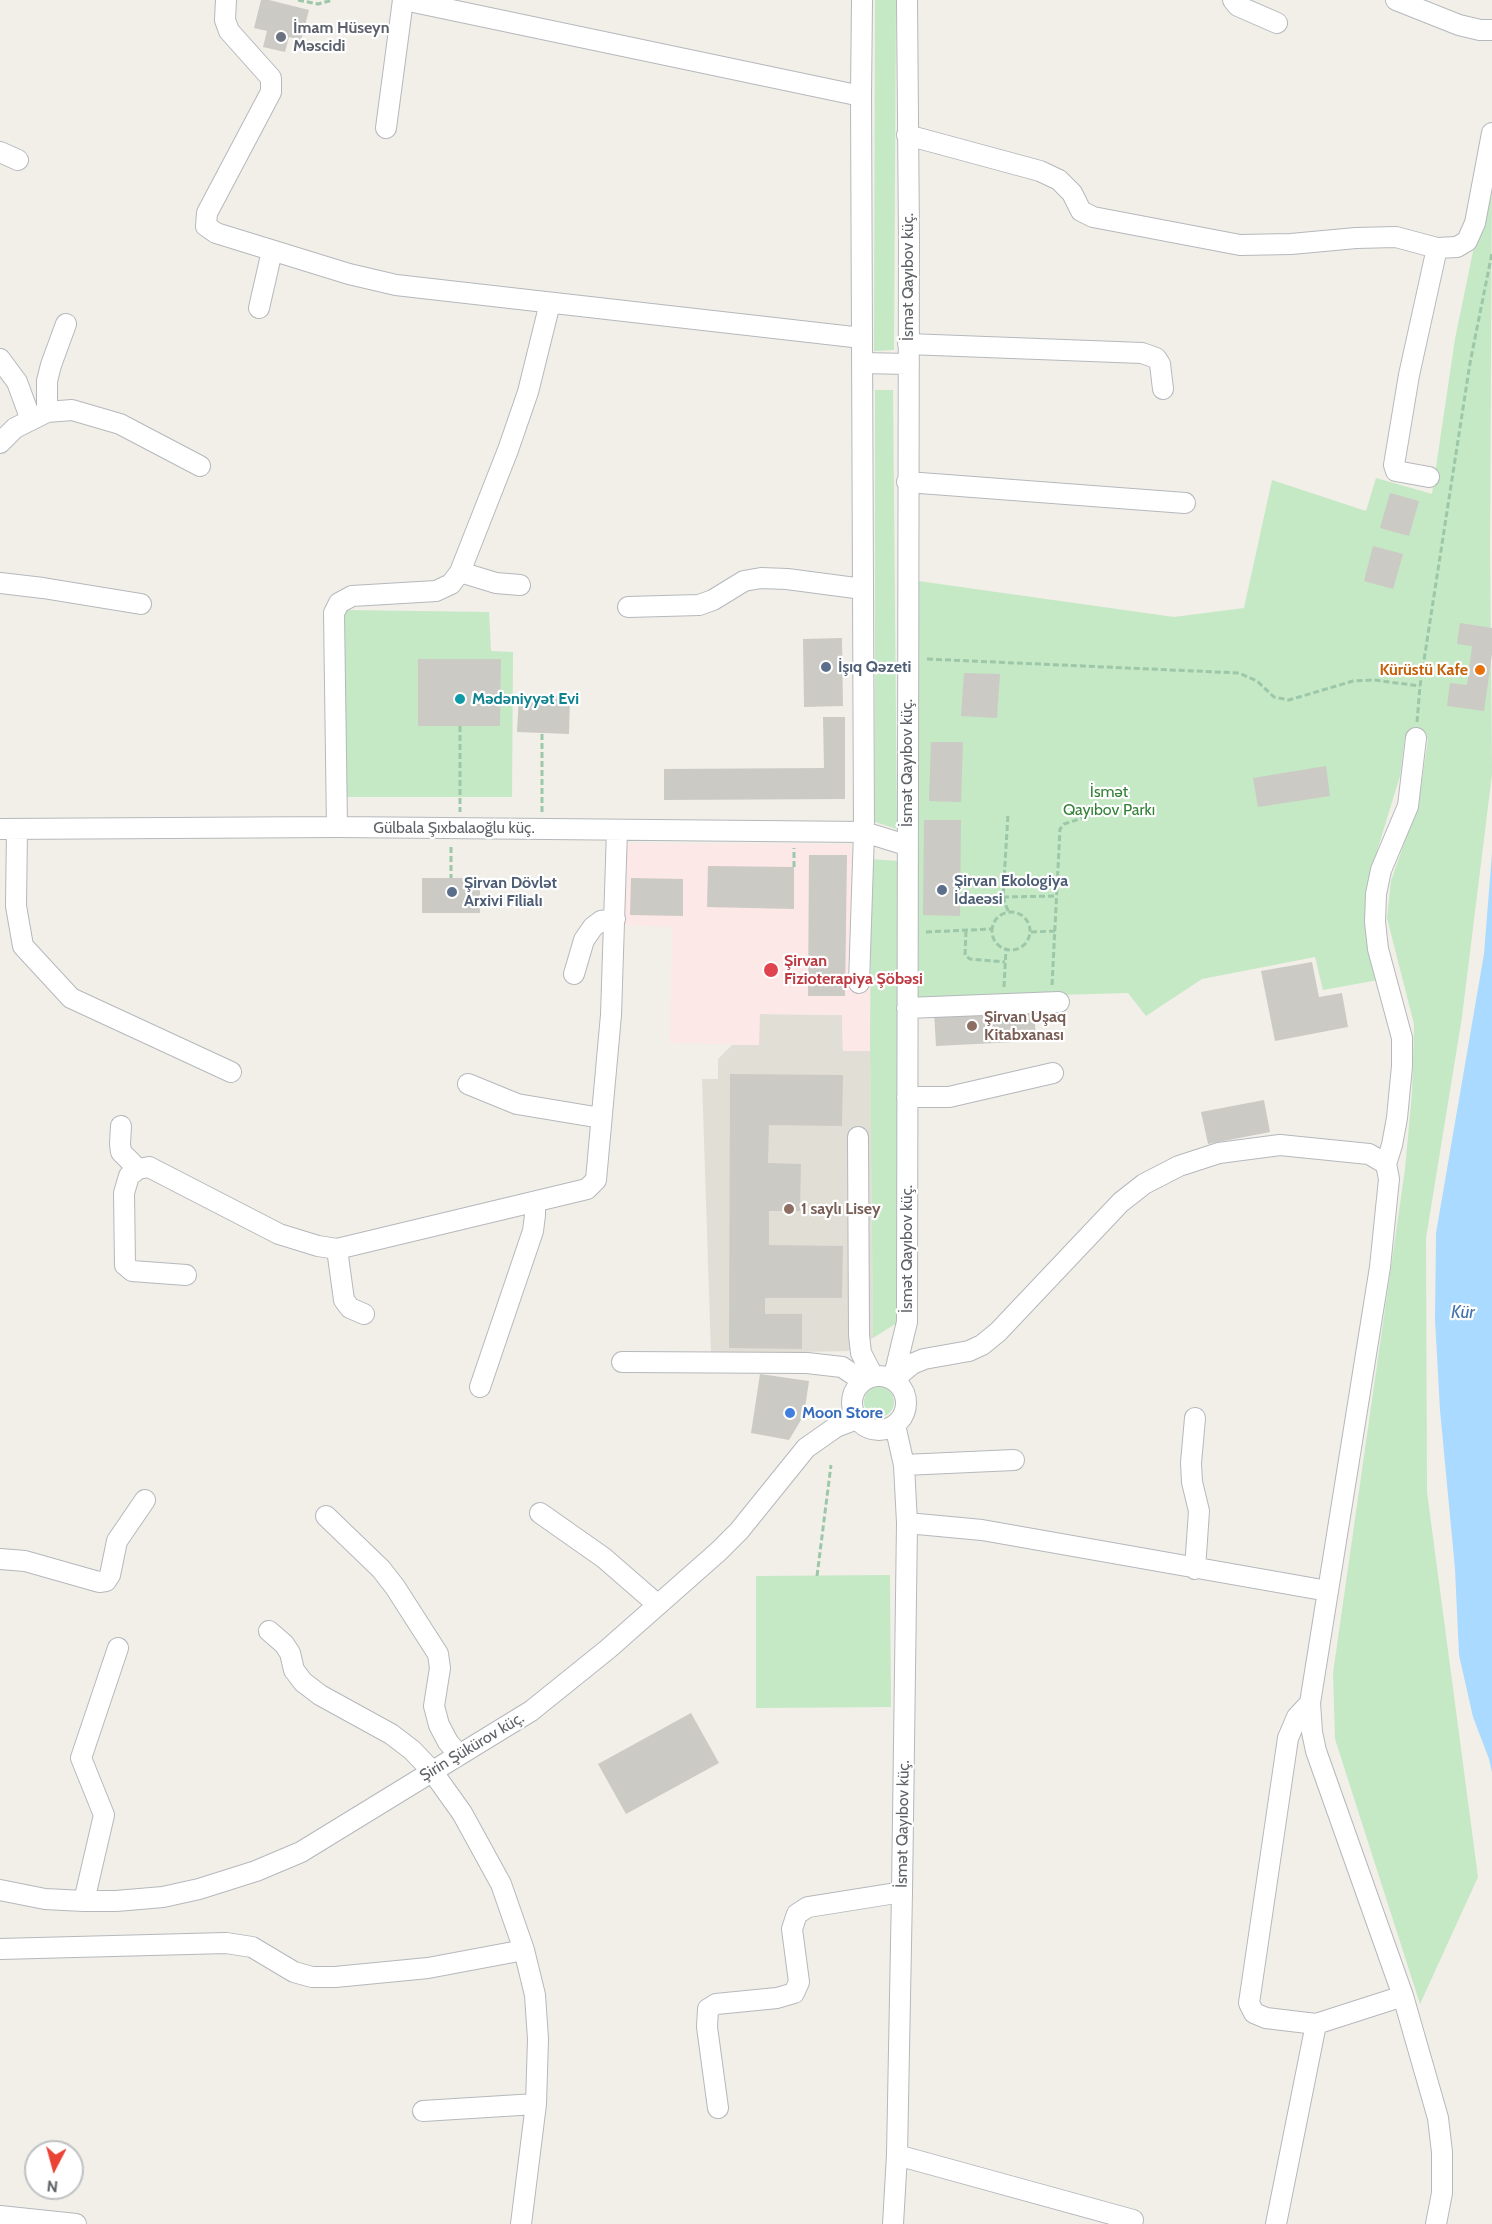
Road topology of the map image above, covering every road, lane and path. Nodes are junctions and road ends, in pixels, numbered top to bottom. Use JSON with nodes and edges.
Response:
{"nodes":[{"id":1,"x":226,"y":0,"type":"edge"},
{"id":2,"x":298,"y":0,"type":"edge"},
{"id":3,"x":333,"y":0,"type":"edge"},
{"id":4,"x":404,"y":0,"type":"edge"},
{"id":5,"x":862,"y":0,"type":"edge"},
{"id":6,"x":907,"y":0,"type":"edge"},
{"id":7,"x":1233,"y":0,"type":"edge"},
{"id":8,"x":1396,"y":0,"type":"edge"},
{"id":9,"x":1277,"y":23,"type":"dead end"},
{"id":10,"x":1492,"y":30,"type":"edge"},
{"id":11,"x":861,"y":96,"type":"junction"},
{"id":12,"x":386,"y":128,"type":"dead end"},
{"id":13,"x":1492,"y":133,"type":"edge"},
{"id":14,"x":907,"y":135,"type":"junction"},
{"id":15,"x":1437,"y":248,"type":"junction"},
{"id":16,"x":272,"y":250,"type":"junction"},
{"id":17,"x":1492,"y":253,"type":"edge"},
{"id":18,"x":550,"y":303,"type":"junction"},
{"id":19,"x":258,"y":308,"type":"dead end"},
{"id":20,"x":66,"y":324,"type":"dead end"},
{"id":21,"x":862,"y":338,"type":"junction"},
{"id":22,"x":908,"y":344,"type":"junction"},
{"id":23,"x":0,"y":359,"type":"edge"},
{"id":24,"x":862,"y":363,"type":"junction"},
{"id":25,"x":908,"y":364,"type":"junction"},
{"id":26,"x":1163,"y":389,"type":"dead end"},
{"id":27,"x":39,"y":416,"type":"junction"},
{"id":28,"x":0,"y":443,"type":"edge"},
{"id":29,"x":200,"y":466,"type":"dead end"},
{"id":30,"x":1429,"y":477,"type":"dead end"},
{"id":31,"x":907,"y":482,"type":"junction"},
{"id":32,"x":1185,"y":503,"type":"dead end"},
{"id":33,"x":460,"y":572,"type":"junction"},
{"id":34,"x":0,"y":584,"type":"edge"},
{"id":35,"x":520,"y":585,"type":"dead end"},
{"id":36,"x":863,"y":590,"type":"junction"},
{"id":37,"x":141,"y":604,"type":"dead end"},
{"id":38,"x":628,"y":607,"type":"dead end"},
{"id":39,"x":907,"y":658,"type":"junction"},
{"id":40,"x":1420,"y":686,"type":"junction"},
{"id":41,"x":460,"y":726,"type":"dead end"},
{"id":42,"x":542,"y":733,"type":"dead end"},
{"id":43,"x":1416,"y":738,"type":"joint"},
{"id":44,"x":1008,"y":814,"type":"dead end"},
{"id":45,"x":1095,"y":814,"type":"dead end"},
{"id":46,"x":337,"y":827,"type":"junction"},
{"id":47,"x":456,"y":828,"type":"junction"},
{"id":48,"x":8,"y":829,"type":"edge"},
{"id":49,"x":542,"y":829,"type":"junction"},
{"id":50,"x":617,"y":830,"type":"junction"},
{"id":51,"x":864,"y":832,"type":"junction"},
{"id":52,"x":906,"y":845,"type":"junction"},
{"id":53,"x":452,"y":878,"type":"dead end"},
{"id":54,"x":1057,"y":896,"type":"junction"},
{"id":55,"x":1003,"y":897,"type":"junction"},
{"id":56,"x":1008,"y":911,"type":"junction"},
{"id":57,"x":615,"y":919,"type":"junction"},
{"id":58,"x":966,"y":930,"type":"junction"},
{"id":59,"x":991,"y":930,"type":"junction"},
{"id":60,"x":1055,"y":931,"type":"junction"},
{"id":61,"x":1031,"y":932,"type":"junction"},
{"id":62,"x":907,"y":933,"type":"junction"},
{"id":63,"x":1005,"y":950,"type":"junction"},
{"id":64,"x":1005,"y":962,"type":"junction"},
{"id":65,"x":574,"y":974,"type":"dead end"},
{"id":66,"x":859,"y":983,"type":"dead end"},
{"id":67,"x":1055,"y":1002,"type":"joint"},
{"id":68,"x":1004,"y":1004,"type":"junction"},
{"id":69,"x":907,"y":1008,"type":"junction"},
{"id":70,"x":231,"y":1072,"type":"dead end"},
{"id":71,"x":1053,"y":1073,"type":"dead end"},
{"id":72,"x":468,"y":1084,"type":"dead end"},
{"id":73,"x":907,"y":1097,"type":"junction"},
{"id":74,"x":601,"y":1118,"type":"junction"},
{"id":75,"x":121,"y":1126,"type":"dead end"},
{"id":76,"x":858,"y":1137,"type":"dead end"},
{"id":77,"x":1386,"y":1164,"type":"junction"},
{"id":78,"x":138,"y":1168,"type":"junction"},
{"id":79,"x":535,"y":1202,"type":"junction"},
{"id":80,"x":337,"y":1249,"type":"junction"},
{"id":81,"x":186,"y":1275,"type":"dead end"},
{"id":82,"x":364,"y":1314,"type":"dead end"},
{"id":83,"x":622,"y":1362,"type":"dead end"},
{"id":84,"x":868,"y":1378,"type":"junction"},
{"id":85,"x":893,"y":1380,"type":"junction"},
{"id":86,"x":480,"y":1387,"type":"dead end"},
{"id":87,"x":1195,"y":1418,"type":"dead end"},
{"id":88,"x":857,"y":1419,"type":"junction"},
{"id":89,"x":895,"y":1425,"type":"junction"},
{"id":90,"x":1014,"y":1460,"type":"dead end"},
{"id":91,"x":831,"y":1465,"type":"dead end"},
{"id":92,"x":904,"y":1465,"type":"junction"},
{"id":93,"x":145,"y":1500,"type":"dead end"},
{"id":94,"x":540,"y":1513,"type":"dead end"},
{"id":95,"x":326,"y":1516,"type":"dead end"},
{"id":96,"x":907,"y":1522,"type":"junction"},
{"id":97,"x":0,"y":1558,"type":"edge"},
{"id":98,"x":1195,"y":1569,"type":"junction"},
{"id":99,"x":817,"y":1576,"type":"dead end"},
{"id":100,"x":1328,"y":1591,"type":"junction"},
{"id":101,"x":658,"y":1605,"type":"junction"},
{"id":102,"x":269,"y":1632,"type":"dead end"},
{"id":103,"x":118,"y":1648,"type":"dead end"},
{"id":104,"x":1310,"y":1703,"type":"junction"},
{"id":105,"x":459,"y":1755,"type":"junction"},
{"id":106,"x":432,"y":1771,"type":"junction"},
{"id":107,"x":0,"y":1890,"type":"edge"},
{"id":108,"x":902,"y":1892,"type":"junction"},
{"id":109,"x":84,"y":1901,"type":"junction"},
{"id":110,"x":0,"y":1949,"type":"edge"},
{"id":111,"x":524,"y":1950,"type":"junction"},
{"id":112,"x":1402,"y":1996,"type":"junction"},
{"id":113,"x":1316,"y":2024,"type":"junction"},
{"id":114,"x":536,"y":2104,"type":"junction"},
{"id":115,"x":718,"y":2108,"type":"dead end"},
{"id":116,"x":423,"y":2111,"type":"dead end"},
{"id":117,"x":897,"y":2155,"type":"junction"},
{"id":118,"x":0,"y":2216,"type":"edge"},
{"id":119,"x":1133,"y":2220,"type":"dead end"},
{"id":120,"x":76,"y":2224,"type":"edge"},
{"id":121,"x":521,"y":2224,"type":"edge"},
{"id":122,"x":894,"y":2224,"type":"edge"},
{"id":123,"x":1276,"y":2224,"type":"edge"},
{"id":124,"x":1436,"y":2224,"type":"edge"}],
"edges":[{"from":1,"to":16,"type":"street"},
{"from":2,"to":3,"type":"path"},
{"from":4,"to":11,"type":"street"},
{"from":4,"to":12,"type":"street"},
{"from":5,"to":11,"type":"street"},
{"from":6,"to":14,"type":"street","name":"İsmət Qayıbov küç."},
{"from":7,"to":9,"type":"street"},
{"from":8,"to":10,"type":"street"},
{"from":11,"to":21,"type":"street"},
{"from":13,"to":15,"type":"street"},
{"from":14,"to":15,"type":"street"},
{"from":14,"to":22,"type":"street","name":"İsmət Qayıbov küç."},
{"from":15,"to":30,"type":"street"},
{"from":16,"to":18,"type":"street"},
{"from":16,"to":19,"type":"street"},
{"from":17,"to":40,"type":"path"},
{"from":18,"to":21,"type":"street"},
{"from":18,"to":33,"type":"street"},
{"from":20,"to":27,"type":"street"},
{"from":21,"to":24,"type":"street"},
{"from":22,"to":25,"type":"street","name":"İsmət Qayıbov küç."},
{"from":22,"to":26,"type":"street"},
{"from":23,"to":27,"type":"street"},
{"from":24,"to":25,"type":"street"},
{"from":24,"to":36,"type":"street"},
{"from":25,"to":31,"type":"street","name":"İsmət Qayıbov küç."},
{"from":27,"to":28,"type":"street"},
{"from":27,"to":29,"type":"street"},
{"from":31,"to":32,"type":"street"},
{"from":31,"to":39,"type":"street","name":"İsmət Qayıbov küç."},
{"from":33,"to":35,"type":"street"},
{"from":33,"to":46,"type":"street"},
{"from":34,"to":37,"type":"street"},
{"from":36,"to":38,"type":"street"},
{"from":36,"to":51,"type":"street"},
{"from":39,"to":40,"type":"path"},
{"from":39,"to":52,"type":"street","name":"İsmət Qayıbov küç."},
{"from":40,"to":43,"type":"path"},
{"from":41,"to":47,"type":"path"},
{"from":42,"to":49,"type":"path"},
{"from":43,"to":77,"type":"street"},
{"from":44,"to":55,"type":"path"},
{"from":45,"to":54,"type":"path"},
{"from":46,"to":47,"type":"street","name":"Gülbala Şıxbalaoğlu küç."},
{"from":46,"to":48,"type":"street","name":"Gülbala Şıxbalaoğlu küç."},
{"from":47,"to":49,"type":"street","name":"Gülbala Şıxbalaoğlu küç."},
{"from":47,"to":53,"type":"path"},
{"from":48,"to":70,"type":"street"},
{"from":49,"to":50,"type":"street","name":"Gülbala Şıxbalaoğlu küç."},
{"from":50,"to":51,"type":"street","name":"Gülbala Şıxbalaoğlu küç."},
{"from":50,"to":57,"type":"street"},
{"from":51,"to":52,"type":"street","name":"Gülbala Şıxbalaoğlu küç."},
{"from":51,"to":66,"type":"street"},
{"from":52,"to":62,"type":"street","name":"İsmət Qayıbov küç."},
{"from":54,"to":55,"type":"path"},
{"from":54,"to":60,"type":"path"},
{"from":55,"to":56,"type":"path"},
{"from":56,"to":59,"type":"path"},
{"from":56,"to":61,"type":"path"},
{"from":57,"to":65,"type":"street"},
{"from":57,"to":74,"type":"street"},
{"from":58,"to":59,"type":"path"},
{"from":58,"to":62,"type":"path"},
{"from":58,"to":64,"type":"path"},
{"from":59,"to":63,"type":"path"},
{"from":60,"to":61,"type":"path"},
{"from":60,"to":67,"type":"path"},
{"from":61,"to":63,"type":"path"},
{"from":62,"to":69,"type":"street","name":"İsmət Qayıbov küç."},
{"from":63,"to":64,"type":"path"},
{"from":64,"to":68,"type":"path"},
{"from":67,"to":68,"type":"street"},
{"from":68,"to":69,"type":"street"},
{"from":69,"to":73,"type":"street","name":"İsmət Qayıbov küç."},
{"from":71,"to":73,"type":"street"},
{"from":72,"to":74,"type":"street"},
{"from":73,"to":85,"type":"street","name":"İsmət Qayıbov küç."},
{"from":74,"to":79,"type":"street"},
{"from":75,"to":78,"type":"street"},
{"from":76,"to":84,"type":"street"},
{"from":77,"to":85,"type":"street"},
{"from":77,"to":100,"type":"street"},
{"from":78,"to":80,"type":"street"},
{"from":78,"to":81,"type":"street"},
{"from":79,"to":80,"type":"street"},
{"from":79,"to":86,"type":"street"},
{"from":80,"to":82,"type":"street"},
{"from":83,"to":84,"type":"street"},
{"from":84,"to":85,"type":"street"},
{"from":84,"to":88,"type":"street"},
{"from":85,"to":89,"type":"street"},
{"from":87,"to":98,"type":"street"},
{"from":88,"to":89,"type":"street"},
{"from":88,"to":101,"type":"street","name":"Şirin Şükürov küç."},
{"from":89,"to":92,"type":"street","name":"İsmət Qayıbov küç."},
{"from":90,"to":92,"type":"street"},
{"from":91,"to":99,"type":"path"},
{"from":92,"to":96,"type":"street","name":"İsmət Qayıbov küç."},
{"from":93,"to":97,"type":"street"},
{"from":94,"to":101,"type":"street"},
{"from":95,"to":105,"type":"street"},
{"from":96,"to":98,"type":"street"},
{"from":96,"to":108,"type":"street","name":"İsmət Qayıbov küç."},
{"from":98,"to":100,"type":"street"},
{"from":100,"to":104,"type":"street"},
{"from":101,"to":105,"type":"street","name":"Şirin Şükürov küç."},
{"from":102,"to":106,"type":"street"},
{"from":103,"to":109,"type":"street"},
{"from":104,"to":112,"type":"street"},
{"from":104,"to":113,"type":"street"},
{"from":105,"to":106,"type":"street","name":"Şirin Şükürov küç."},
{"from":106,"to":109,"type":"street","name":"Şirin Şükürov küç."},
{"from":106,"to":111,"type":"street"},
{"from":107,"to":109,"type":"street","name":"Şirin Şükürov küç."},
{"from":108,"to":115,"type":"street"},
{"from":108,"to":117,"type":"street","name":"İsmət Qayıbov küç."},
{"from":110,"to":111,"type":"street"},
{"from":111,"to":114,"type":"street"},
{"from":112,"to":113,"type":"street"},
{"from":112,"to":124,"type":"street"},
{"from":113,"to":123,"type":"street"},
{"from":114,"to":116,"type":"street"},
{"from":114,"to":121,"type":"street"},
{"from":117,"to":119,"type":"street"},
{"from":117,"to":122,"type":"street","name":"İsmət Qayıbov küç."},
{"from":118,"to":120,"type":"street"}]}
